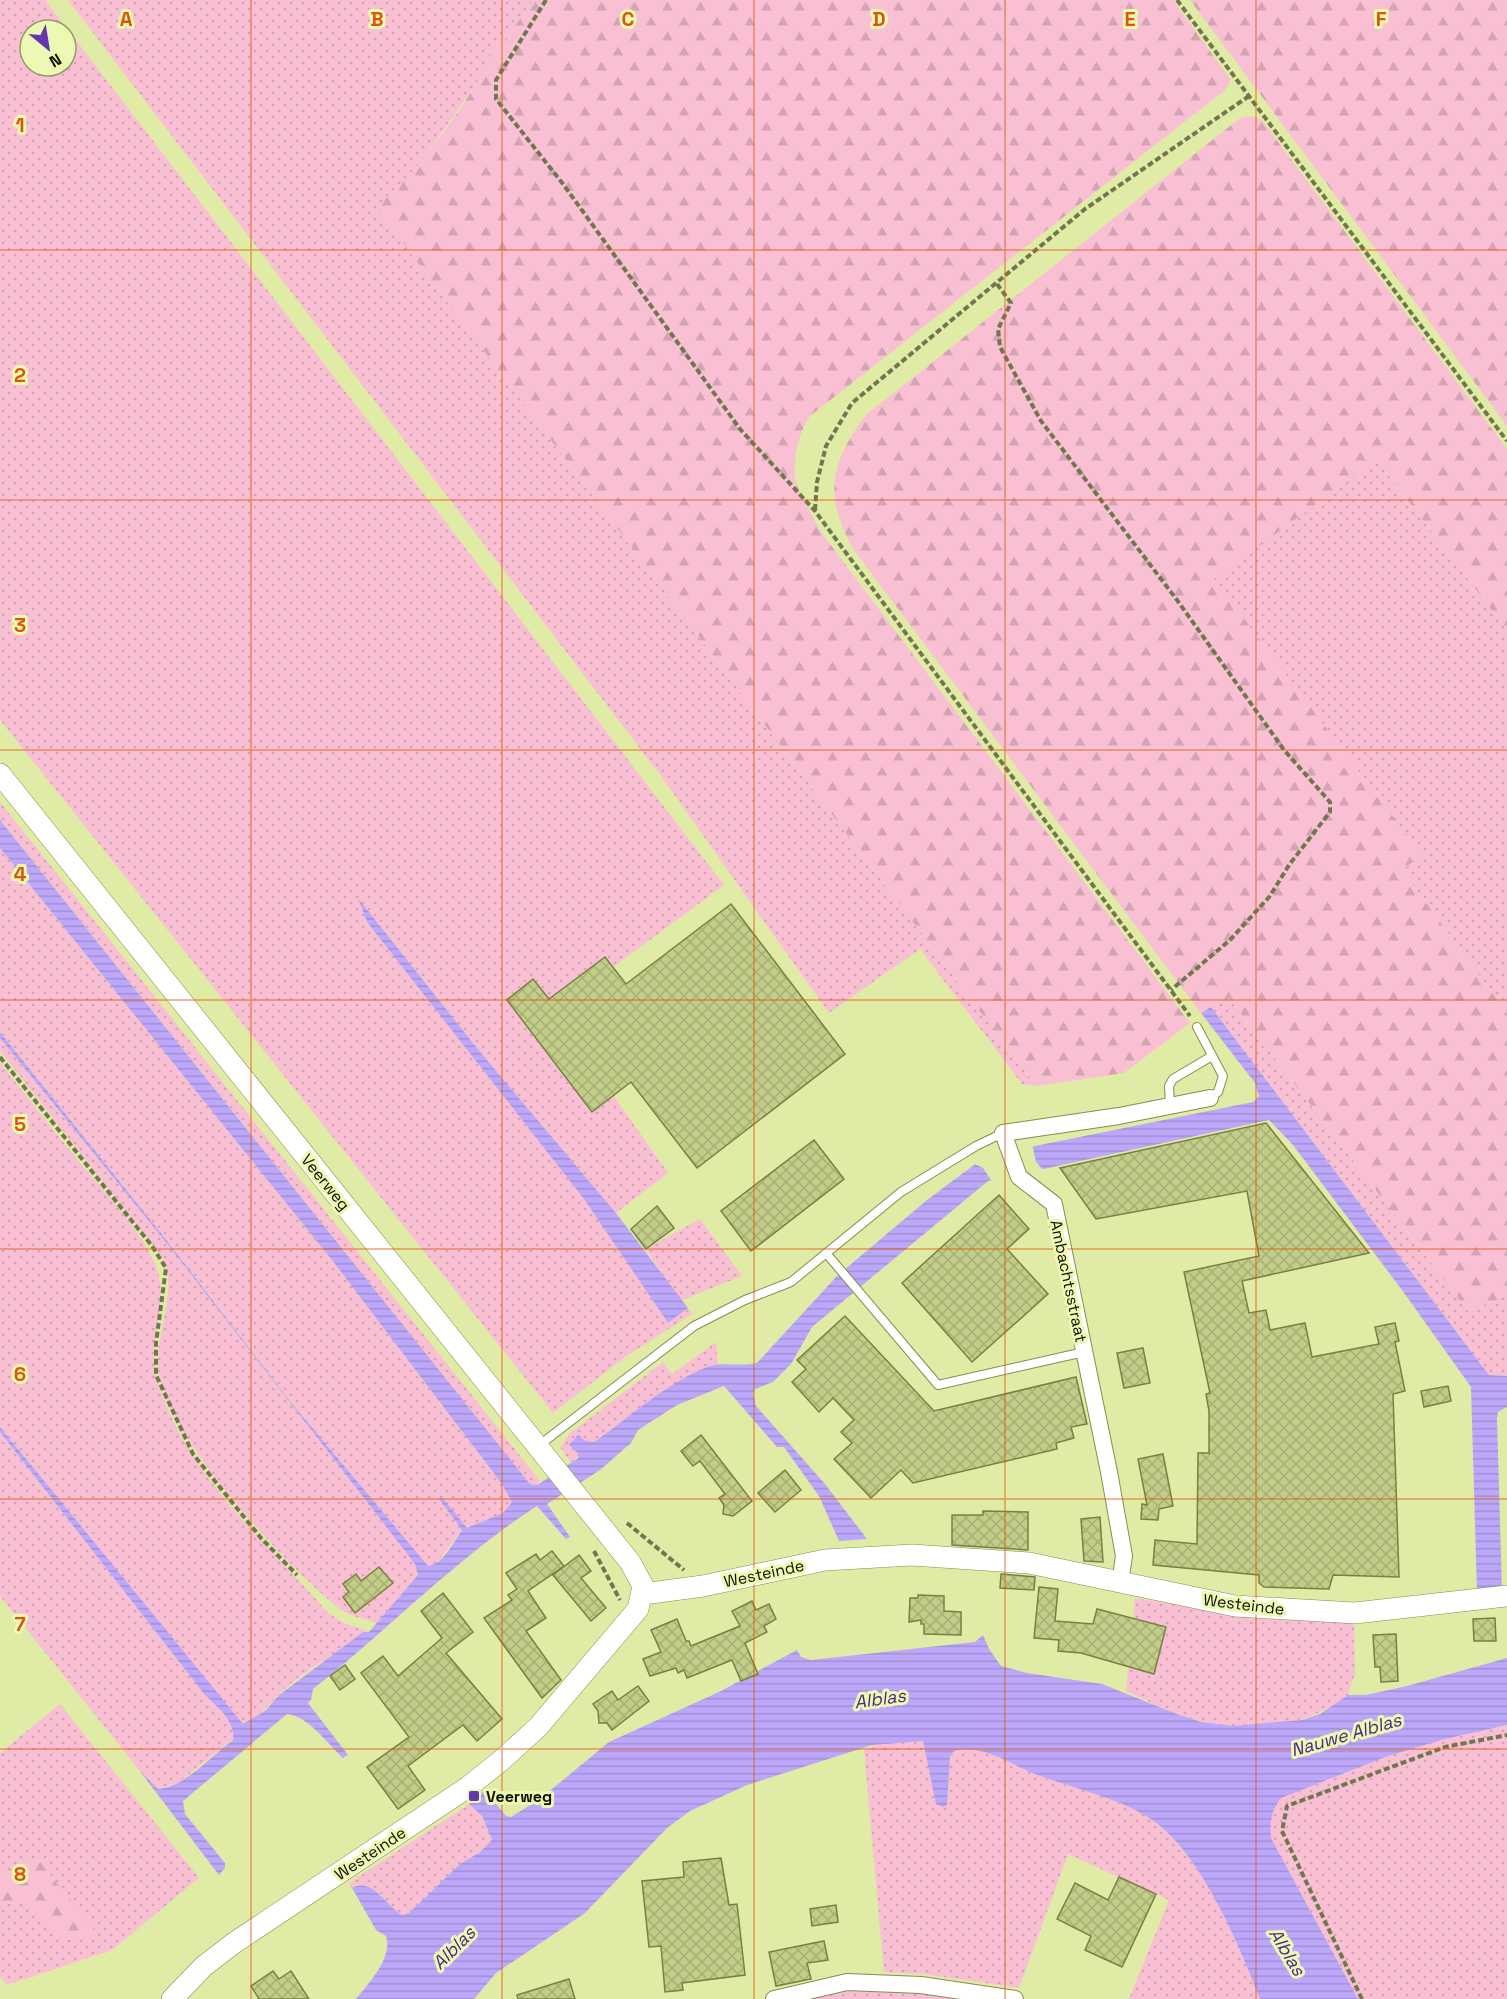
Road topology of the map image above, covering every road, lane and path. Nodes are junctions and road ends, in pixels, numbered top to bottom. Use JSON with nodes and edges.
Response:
{"nodes":[{"id":1,"x":546,"y":0,"type":"edge"},
{"id":2,"x":1177,"y":0,"type":"edge"},
{"id":3,"x":1249,"y":96,"type":"junction"},
{"id":4,"x":997,"y":284,"type":"junction"},
{"id":5,"x":1507,"y":441,"type":"edge"},
{"id":6,"x":815,"y":511,"type":"junction"},
{"id":7,"x":0,"y":774,"type":"edge"},
{"id":8,"x":1171,"y":990,"type":"junction"},
{"id":9,"x":1197,"y":1027,"type":"joint"},
{"id":10,"x":1212,"y":1056,"type":"junction"},
{"id":11,"x":0,"y":1057,"type":"edge"},
{"id":12,"x":1210,"y":1098,"type":"joint"},
{"id":13,"x":1170,"y":1105,"type":"junction"},
{"id":14,"x":1004,"y":1133,"type":"junction"},
{"id":15,"x":826,"y":1253,"type":"junction"},
{"id":16,"x":1084,"y":1352,"type":"junction"},
{"id":17,"x":536,"y":1447,"type":"junction"},
{"id":18,"x":618,"y":1516,"type":"dead end"},
{"id":19,"x":588,"y":1544,"type":"dead end"},
{"id":20,"x":297,"y":1575,"type":"dead end"},
{"id":21,"x":1120,"y":1583,"type":"junction"},
{"id":22,"x":703,"y":1586,"type":"junction"},
{"id":23,"x":643,"y":1594,"type":"junction"},
{"id":24,"x":1507,"y":1596,"type":"edge"},
{"id":25,"x":630,"y":1620,"type":"junction"},
{"id":26,"x":1507,"y":1735,"type":"edge"},
{"id":27,"x":172,"y":1999,"type":"edge"},
{"id":28,"x":774,"y":1999,"type":"edge"},
{"id":29,"x":1016,"y":1999,"type":"edge"},
{"id":30,"x":1362,"y":1999,"type":"edge"}],
"edges":[{"from":1,"to":6,"type":"path"},
{"from":2,"to":3,"type":"path"},
{"from":3,"to":4,"type":"path"},
{"from":3,"to":5,"type":"path"},
{"from":4,"to":6,"type":"path"},
{"from":4,"to":8,"type":"path"},
{"from":6,"to":8,"type":"path"},
{"from":7,"to":17,"type":"street","name":"Veerweg"},
{"from":8,"to":9,"type":"path"},
{"from":9,"to":10,"type":"lane"},
{"from":10,"to":12,"type":"lane"},
{"from":10,"to":13,"type":"lane"},
{"from":11,"to":20,"type":"path"},
{"from":12,"to":13,"type":"street"},
{"from":13,"to":14,"type":"street"},
{"from":14,"to":15,"type":"lane"},
{"from":14,"to":16,"type":"street","name":"Ambachtsstraat"},
{"from":15,"to":16,"type":"lane"},
{"from":15,"to":17,"type":"lane"},
{"from":16,"to":21,"type":"street","name":"Ambachtsstraat"},
{"from":17,"to":23,"type":"street","name":"Veerweg"},
{"from":18,"to":22,"type":"path"},
{"from":19,"to":25,"type":"path"},
{"from":21,"to":22,"type":"street","name":"Westeinde"},
{"from":21,"to":24,"type":"street","name":"Westeinde"},
{"from":22,"to":23,"type":"street","name":"Westeinde"},
{"from":23,"to":25,"type":"street","name":"Westeinde"},
{"from":25,"to":27,"type":"street","name":"Westeinde"},
{"from":26,"to":30,"type":"path"},
{"from":28,"to":29,"type":"street"}]}
